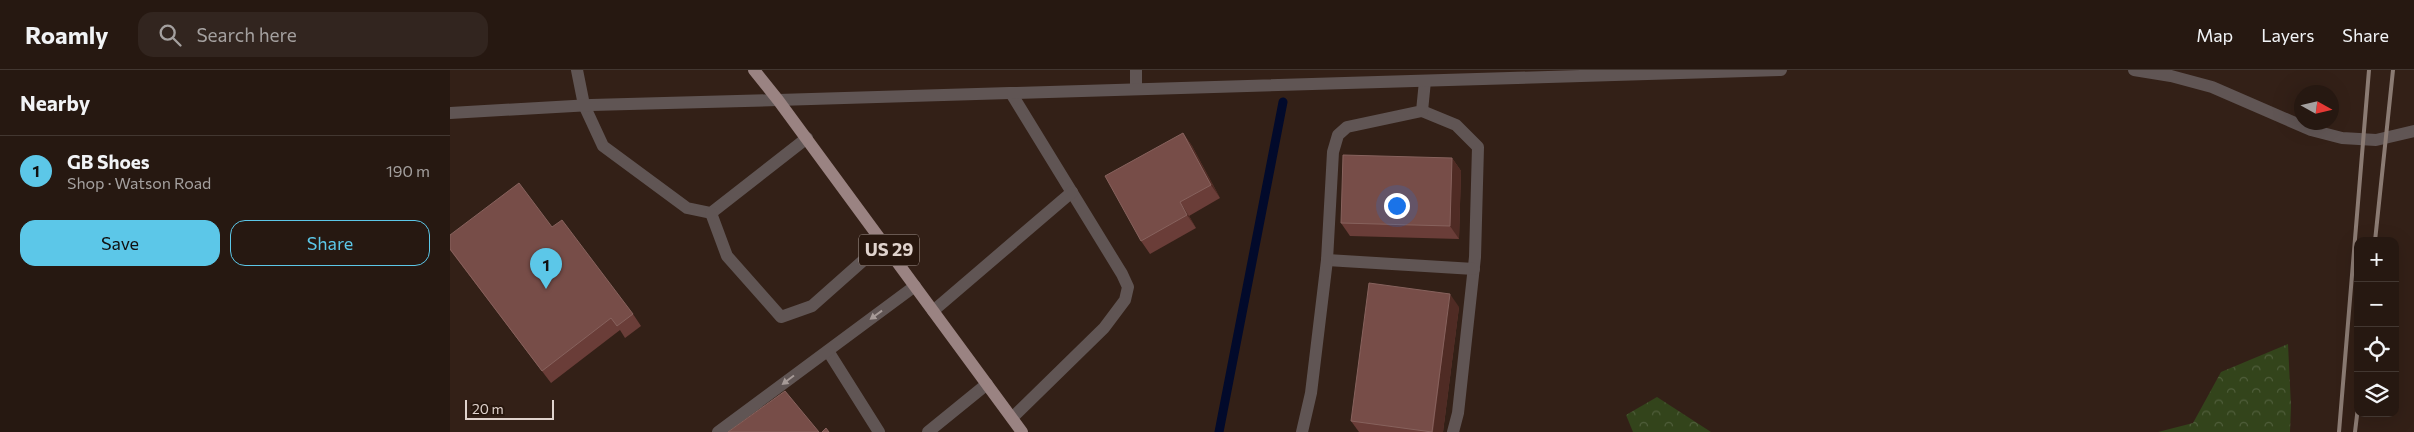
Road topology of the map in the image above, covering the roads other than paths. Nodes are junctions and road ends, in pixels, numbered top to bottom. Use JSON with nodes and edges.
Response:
{"nodes":[{"id":1,"x":577,"y":70,"type":"edge"},
{"id":2,"x":754,"y":70,"type":"edge"},
{"id":3,"x":1136,"y":70,"type":"edge"},
{"id":4,"x":1781,"y":70,"type":"edge"},
{"id":5,"x":2134,"y":70,"type":"edge"},
{"id":6,"x":1452,"y":75,"type":"edge"},
{"id":7,"x":1425,"y":81,"type":"junction"},
{"id":8,"x":1136,"y":89,"type":"junction"},
{"id":9,"x":1011,"y":93,"type":"junction"},
{"id":10,"x":778,"y":100,"type":"junction"},
{"id":11,"x":584,"y":105,"type":"junction"},
{"id":12,"x":1422,"y":111,"type":"junction"},
{"id":13,"x":450,"y":113,"type":"edge"},
{"id":14,"x":2414,"y":132,"type":"edge"},
{"id":15,"x":807,"y":138,"type":"junction"},
{"id":16,"x":1072,"y":192,"type":"junction"},
{"id":17,"x":711,"y":213,"type":"junction"},
{"id":18,"x":883,"y":243,"type":"junction"},
{"id":19,"x":1327,"y":260,"type":"junction"},
{"id":20,"x":1474,"y":269,"type":"junction"},
{"id":21,"x":915,"y":286,"type":"junction"},
{"id":22,"x":933,"y":311,"type":"junction"},
{"id":23,"x":828,"y":351,"type":"junction"},
{"id":24,"x":987,"y":384,"type":"junction"},
{"id":25,"x":1012,"y":418,"type":"junction"},
{"id":26,"x":718,"y":432,"type":"edge"},
{"id":27,"x":879,"y":432,"type":"edge"},
{"id":28,"x":928,"y":432,"type":"edge"},
{"id":29,"x":1022,"y":432,"type":"edge"},
{"id":30,"x":1302,"y":432,"type":"edge"},
{"id":31,"x":1453,"y":432,"type":"edge"}],
"edges":[{"from":1,"to":11,"type":"street"},
{"from":2,"to":10,"type":"main road","number":"US 29"},
{"from":3,"to":8,"type":"street"},
{"from":4,"to":6,"type":"street"},
{"from":5,"to":14,"type":"street"},
{"from":6,"to":7,"type":"street"},
{"from":7,"to":8,"type":"street"},
{"from":7,"to":12,"type":"street"},
{"from":8,"to":9,"type":"street"},
{"from":9,"to":10,"type":"street"},
{"from":9,"to":16,"type":"street"},
{"from":10,"to":11,"type":"street"},
{"from":10,"to":15,"type":"main road","number":"US 29"},
{"from":11,"to":13,"type":"street"},
{"from":11,"to":17,"type":"street"},
{"from":12,"to":19,"type":"street"},
{"from":12,"to":20,"type":"street"},
{"from":15,"to":17,"type":"street"},
{"from":15,"to":18,"type":"main road","number":"US 29"},
{"from":16,"to":22,"type":"street"},
{"from":16,"to":25,"type":"street"},
{"from":17,"to":18,"type":"street"},
{"from":18,"to":21,"type":"main road","number":"US 29"},
{"from":19,"to":20,"type":"street"},
{"from":19,"to":30,"type":"street"},
{"from":20,"to":31,"type":"street"},
{"from":21,"to":22,"type":"main road","number":"US 29"},
{"from":21,"to":23,"type":"street","one_way":true},
{"from":22,"to":24,"type":"main road","number":"US 29"},
{"from":23,"to":26,"type":"street","one_way":true},
{"from":23,"to":27,"type":"street"},
{"from":24,"to":25,"type":"main road","number":"US 29"},
{"from":24,"to":28,"type":"street"},
{"from":25,"to":29,"type":"main road","number":"US 29"}]}
